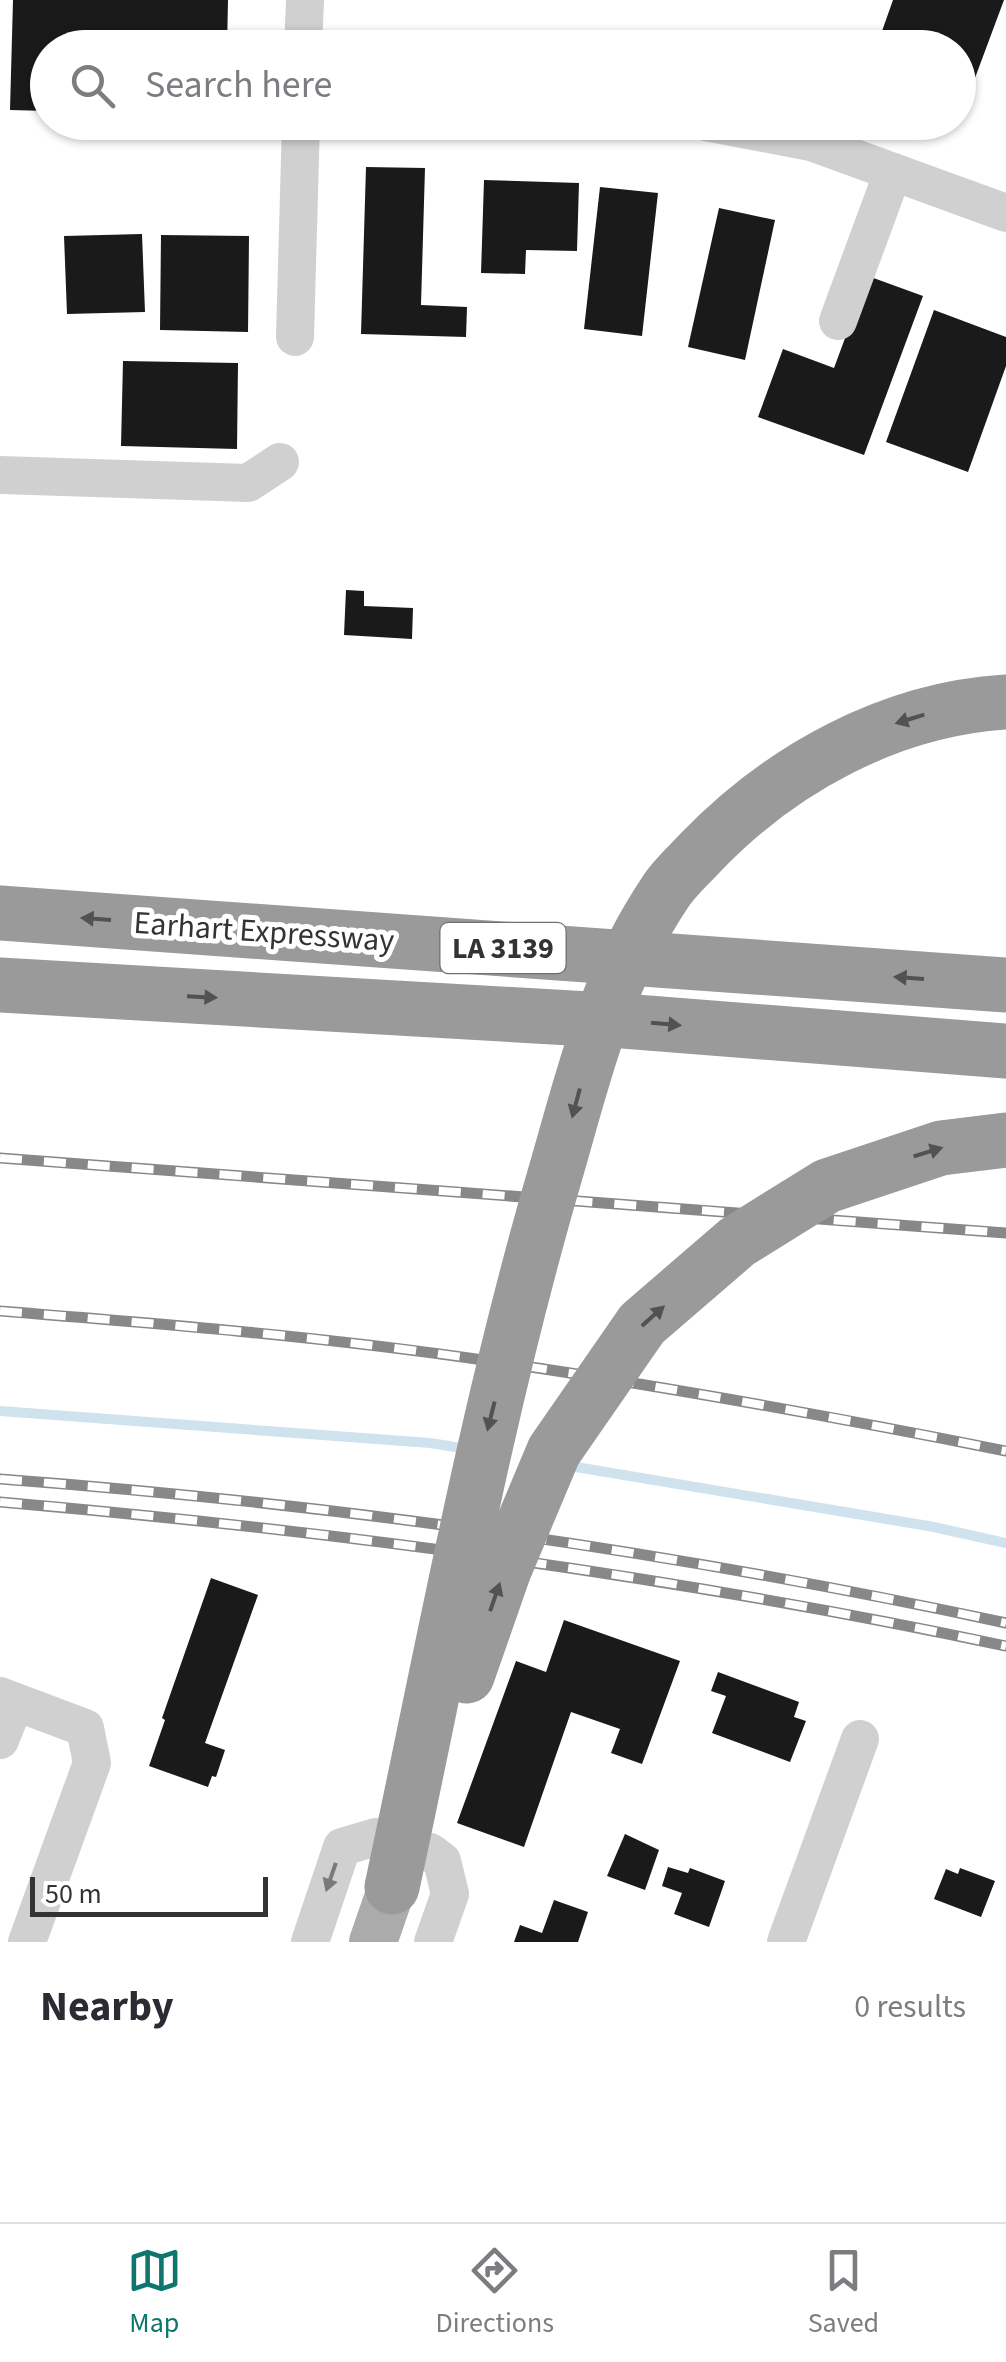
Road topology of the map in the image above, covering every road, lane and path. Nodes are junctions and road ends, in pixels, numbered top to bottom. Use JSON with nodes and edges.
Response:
{"nodes":[{"id":1,"x":305,"y":0,"type":"edge"},
{"id":2,"x":304,"y":30,"type":"edge"},
{"id":3,"x":301,"y":140,"type":"edge"},
{"id":4,"x":801,"y":140,"type":"edge"},
{"id":5,"x":893,"y":172,"type":"junction"},
{"id":6,"x":1006,"y":213,"type":"edge"},
{"id":7,"x":838,"y":320,"type":"dead end"},
{"id":8,"x":295,"y":337,"type":"dead end"},
{"id":9,"x":280,"y":462,"type":"dead end"},
{"id":10,"x":0,"y":475,"type":"edge"},
{"id":11,"x":1006,"y":702,"type":"edge"},
{"id":12,"x":0,"y":913,"type":"edge"},
{"id":13,"x":1006,"y":985,"type":"edge"},
{"id":14,"x":0,"y":986,"type":"edge"},
{"id":15,"x":1006,"y":1051,"type":"edge"},
{"id":16,"x":1006,"y":1140,"type":"edge"},
{"id":17,"x":7,"y":1699,"type":"edge"},
{"id":18,"x":860,"y":1738,"type":"dead end"},
{"id":19,"x":0,"y":1740,"type":"edge"},
{"id":20,"x":392,"y":1886,"type":"junction"},
{"id":21,"x":27,"y":1942,"type":"edge"},
{"id":22,"x":310,"y":1942,"type":"edge"},
{"id":23,"x":373,"y":1942,"type":"edge"},
{"id":24,"x":433,"y":1942,"type":"edge"},
{"id":25,"x":786,"y":1942,"type":"edge"}],
"edges":[{"from":1,"to":2,"type":"street"},
{"from":3,"to":8,"type":"street"},
{"from":4,"to":5,"type":"street"},
{"from":5,"to":6,"type":"street"},
{"from":5,"to":7,"type":"street"},
{"from":9,"to":10,"type":"street"},
{"from":11,"to":20,"type":"highway","one_way":true,"bridge":true},
{"from":13,"to":12,"type":"highway","name":"Earhart Expressway","number":"LA 3139","one_way":true},
{"from":14,"to":15,"type":"highway","name":"Earhart Expressway","number":"LA 3139","one_way":true},
{"from":20,"to":16,"type":"highway","one_way":true,"bridge":true},
{"from":17,"to":19,"type":"street"},
{"from":17,"to":21,"type":"street"},
{"from":18,"to":25,"type":"street"},
{"from":20,"to":23,"type":"main road"},
{"from":24,"to":22,"type":"street","one_way":true}]}
